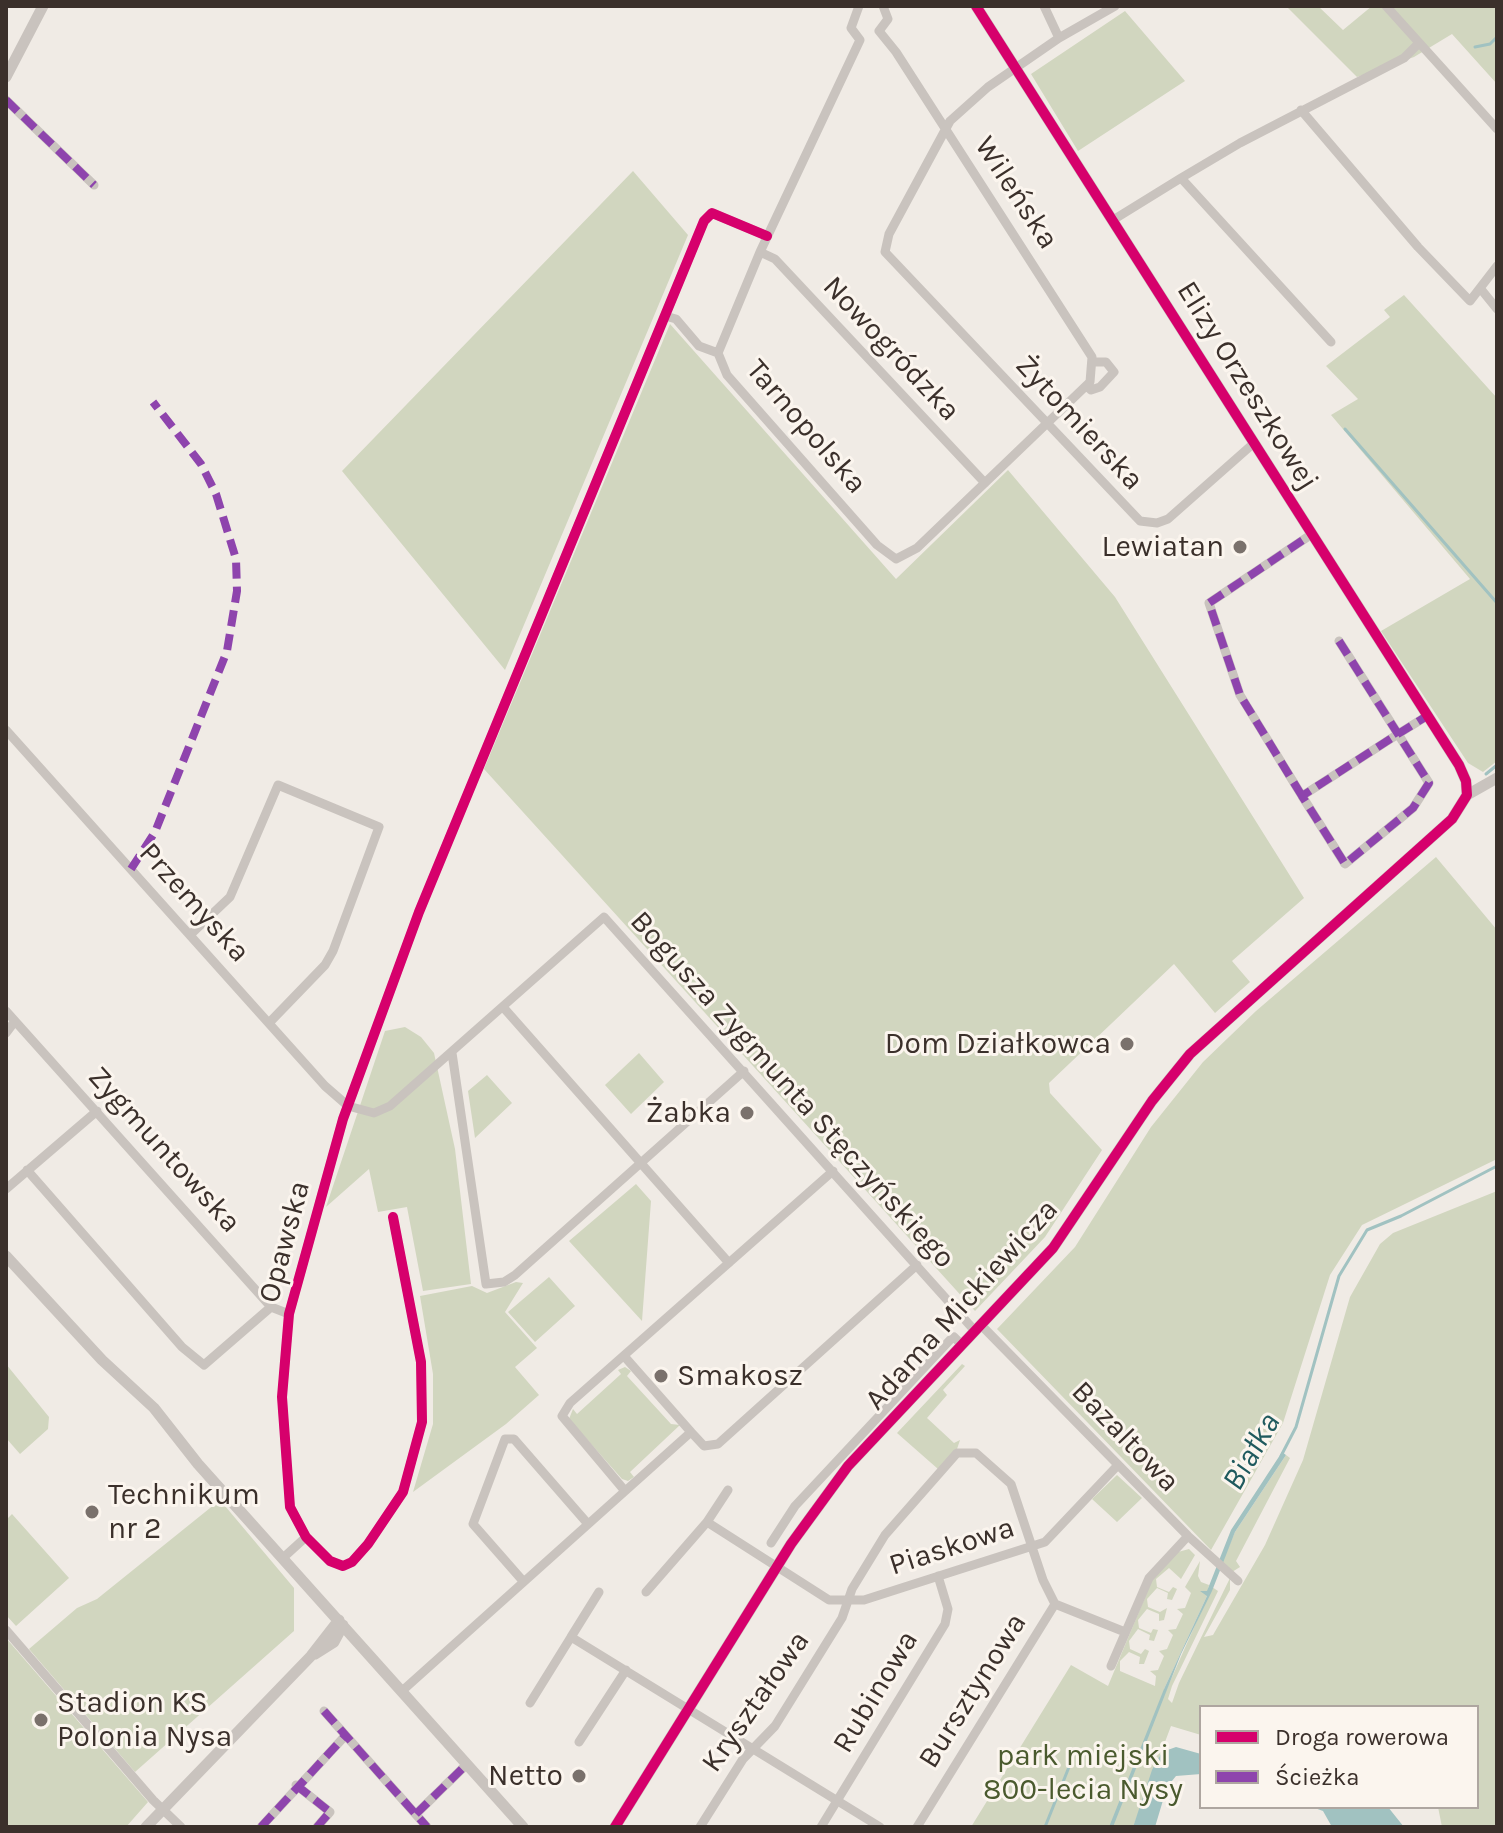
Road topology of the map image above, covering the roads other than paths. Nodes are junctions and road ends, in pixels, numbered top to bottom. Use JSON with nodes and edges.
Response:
{"nodes":[{"id":1,"x":43,"y":6,"type":"edge"},
{"id":2,"x":859,"y":6,"type":"edge"},
{"id":3,"x":883,"y":6,"type":"edge"},
{"id":4,"x":976,"y":6,"type":"edge"},
{"id":5,"x":1044,"y":6,"type":"edge"},
{"id":6,"x":1115,"y":6,"type":"edge"},
{"id":7,"x":1386,"y":6,"type":"edge"},
{"id":8,"x":879,"y":31,"type":"junction"},
{"id":9,"x":1059,"y":38,"type":"junction"},
{"id":10,"x":860,"y":40,"type":"junction"},
{"id":11,"x":1418,"y":44,"type":"junction"},
{"id":12,"x":1015,"y":67,"type":"junction"},
{"id":13,"x":6,"y":77,"type":"edge"},
{"id":14,"x":6,"y":100,"type":"edge"},
{"id":15,"x":1301,"y":110,"type":"junction"},
{"id":16,"x":945,"y":128,"type":"junction"},
{"id":17,"x":1497,"y":129,"type":"edge"},
{"id":18,"x":1181,"y":178,"type":"junction"},
{"id":19,"x":94,"y":185,"type":"dead end"},
{"id":20,"x":1113,"y":220,"type":"junction"},
{"id":21,"x":767,"y":236,"type":"junction"},
{"id":22,"x":760,"y":252,"type":"junction"},
{"id":23,"x":1497,"y":266,"type":"edge"},
{"id":24,"x":1480,"y":288,"type":"junction"},
{"id":25,"x":1497,"y":309,"type":"edge"},
{"id":26,"x":665,"y":316,"type":"junction"},
{"id":27,"x":1331,"y":342,"type":"dead end"},
{"id":28,"x":718,"y":353,"type":"junction"},
{"id":29,"x":1094,"y":362,"type":"junction"},
{"id":30,"x":1087,"y":386,"type":"junction"},
{"id":31,"x":1049,"y":423,"type":"junction"},
{"id":32,"x":1254,"y":443,"type":"junction"},
{"id":33,"x":985,"y":483,"type":"junction"},
{"id":34,"x":1312,"y":534,"type":"junction"},
{"id":35,"x":1339,"y":641,"type":"dead end"},
{"id":36,"x":1427,"y":716,"type":"junction"},
{"id":37,"x":6,"y":730,"type":"edge"},
{"id":38,"x":1398,"y":734,"type":"junction"},
{"id":39,"x":1497,"y":778,"type":"edge"},
{"id":40,"x":1467,"y":795,"type":"junction"},
{"id":41,"x":1302,"y":796,"type":"junction"},
{"id":42,"x":190,"y":935,"type":"junction"},
{"id":43,"x":503,"y":1007,"type":"junction"},
{"id":44,"x":6,"y":1011,"type":"edge"},
{"id":45,"x":15,"y":1021,"type":"junction"},
{"id":46,"x":269,"y":1023,"type":"junction"},
{"id":47,"x":6,"y":1033,"type":"edge"},
{"id":48,"x":452,"y":1053,"type":"junction"},
{"id":49,"x":744,"y":1071,"type":"junction"},
{"id":50,"x":348,"y":1106,"type":"junction"},
{"id":51,"x":97,"y":1111,"type":"junction"},
{"id":52,"x":641,"y":1165,"type":"junction"},
{"id":53,"x":27,"y":1170,"type":"junction"},
{"id":54,"x":833,"y":1171,"type":"junction"},
{"id":55,"x":6,"y":1189,"type":"edge"},
{"id":56,"x":393,"y":1217,"type":"dead end"},
{"id":57,"x":6,"y":1256,"type":"edge"},
{"id":58,"x":729,"y":1263,"type":"junction"},
{"id":59,"x":917,"y":1265,"type":"junction"},
{"id":60,"x":271,"y":1307,"type":"junction"},
{"id":61,"x":289,"y":1314,"type":"junction"},
{"id":62,"x":978,"y":1328,"type":"junction"},
{"id":63,"x":962,"y":1345,"type":"junction"},
{"id":64,"x":625,"y":1355,"type":"junction"},
{"id":65,"x":691,"y":1432,"type":"junction"},
{"id":66,"x":1118,"y":1465,"type":"junction"},
{"id":67,"x":728,"y":1490,"type":"dead end"},
{"id":68,"x":625,"y":1491,"type":"junction"},
{"id":69,"x":795,"y":1506,"type":"junction"},
{"id":70,"x":810,"y":1516,"type":"junction"},
{"id":71,"x":707,"y":1522,"type":"junction"},
{"id":72,"x":588,"y":1524,"type":"junction"},
{"id":73,"x":1188,"y":1536,"type":"junction"},
{"id":74,"x":306,"y":1537,"type":"junction"},
{"id":75,"x":771,"y":1543,"type":"dead end"},
{"id":76,"x":1032,"y":1547,"type":"junction"},
{"id":77,"x":284,"y":1557,"type":"junction"},
{"id":78,"x":777,"y":1567,"type":"junction"},
{"id":79,"x":938,"y":1576,"type":"junction"},
{"id":80,"x":523,"y":1581,"type":"junction"},
{"id":81,"x":1238,"y":1581,"type":"dead end"},
{"id":82,"x":599,"y":1592,"type":"dead end"},
{"id":83,"x":646,"y":1592,"type":"dead end"},
{"id":84,"x":847,"y":1603,"type":"junction"},
{"id":85,"x":1055,"y":1604,"type":"junction"},
{"id":86,"x":341,"y":1622,"type":"junction"},
{"id":87,"x":6,"y":1630,"type":"edge"},
{"id":88,"x":1125,"y":1632,"type":"junction"},
{"id":89,"x":571,"y":1637,"type":"junction"},
{"id":90,"x":334,"y":1642,"type":"junction"},
{"id":91,"x":362,"y":1647,"type":"junction"},
{"id":92,"x":311,"y":1656,"type":"junction"},
{"id":93,"x":1111,"y":1666,"type":"dead end"},
{"id":94,"x":626,"y":1670,"type":"junction"},
{"id":95,"x":402,"y":1691,"type":"junction"},
{"id":96,"x":530,"y":1703,"type":"dead end"},
{"id":97,"x":689,"y":1709,"type":"junction"},
{"id":98,"x":324,"y":1711,"type":"dead end"},
{"id":99,"x":345,"y":1736,"type":"junction"},
{"id":100,"x":579,"y":1742,"type":"dead end"},
{"id":101,"x":752,"y":1748,"type":"junction"},
{"id":102,"x":467,"y":1764,"type":"junction"},
{"id":103,"x":296,"y":1785,"type":"junction"},
{"id":104,"x":838,"y":1800,"type":"junction"},
{"id":105,"x":163,"y":1809,"type":"junction"},
{"id":106,"x":421,"y":1823,"type":"edge"},
{"id":107,"x":146,"y":1827,"type":"edge"},
{"id":108,"x":181,"y":1827,"type":"edge"},
{"id":109,"x":261,"y":1827,"type":"edge"},
{"id":110,"x":317,"y":1827,"type":"edge"},
{"id":111,"x":523,"y":1827,"type":"edge"},
{"id":112,"x":615,"y":1827,"type":"edge"},
{"id":113,"x":700,"y":1827,"type":"edge"},
{"id":114,"x":821,"y":1827,"type":"edge"},
{"id":115,"x":880,"y":1827,"type":"edge"},
{"id":116,"x":917,"y":1827,"type":"edge"}],
"edges":[{"from":1,"to":13,"type":"street"},
{"from":2,"to":10,"type":"street"},
{"from":3,"to":8,"type":"street"},
{"from":4,"to":12,"type":"street","name":"Elizy Orzeszkowej"},
{"from":5,"to":9,"type":"street"},
{"from":6,"to":9,"type":"street"},
{"from":7,"to":11,"type":"street"},
{"from":8,"to":10,"type":"street"},
{"from":8,"to":16,"type":"street","name":"Wileńska"},
{"from":9,"to":12,"type":"street"},
{"from":10,"to":21,"type":"street"},
{"from":11,"to":15,"type":"street"},
{"from":11,"to":17,"type":"street"},
{"from":12,"to":16,"type":"street"},
{"from":12,"to":20,"type":"street","name":"Elizy Orzeszkowej"},
{"from":14,"to":19,"type":"street"},
{"from":15,"to":18,"type":"street"},
{"from":15,"to":24,"type":"street"},
{"from":16,"to":29,"type":"street","name":"Wileńska"},
{"from":16,"to":31,"type":"street","name":"Żytomierska"},
{"from":18,"to":20,"type":"street"},
{"from":18,"to":27,"type":"street"},
{"from":20,"to":32,"type":"street","name":"Elizy Orzeszkowej"},
{"from":21,"to":22,"type":"street"},
{"from":21,"to":26,"type":"street","name":"Opawska"},
{"from":22,"to":28,"type":"street"},
{"from":22,"to":33,"type":"street","name":"Nowogródzka"},
{"from":23,"to":24,"type":"street"},
{"from":24,"to":25,"type":"street"},
{"from":26,"to":28,"type":"street","name":"Tarnopolska"},
{"from":26,"to":50,"type":"street","name":"Opawska"},
{"from":28,"to":33,"type":"street","name":"Tarnopolska"},
{"from":29,"to":30,"type":"street"},
{"from":29,"to":30,"type":"street","name":"Wileńska"},
{"from":30,"to":31,"type":"street"},
{"from":31,"to":32,"type":"street","name":"Żytomierska"},
{"from":31,"to":33,"type":"street"},
{"from":32,"to":34,"type":"street","name":"Elizy Orzeszkowej"},
{"from":34,"to":36,"type":"street","name":"Elizy Orzeszkowej"},
{"from":34,"to":41,"type":"street"},
{"from":35,"to":38,"type":"street"},
{"from":36,"to":38,"type":"street"},
{"from":36,"to":40,"type":"street","name":"Elizy Orzeszkowej"},
{"from":37,"to":42,"type":"street","name":"Przemyska"},
{"from":38,"to":41,"type":"street"},
{"from":38,"to":41,"type":"street"},
{"from":39,"to":40,"type":"street"},
{"from":40,"to":62,"type":"street","name":"Adama Mickiewicza"},
{"from":42,"to":46,"type":"street","name":"Przemyska"},
{"from":42,"to":46,"type":"street"},
{"from":43,"to":48,"type":"street"},
{"from":43,"to":49,"type":"street","name":"Bogusza Zygmunta Stęczyńskiego"},
{"from":43,"to":52,"type":"street"},
{"from":44,"to":45,"type":"street","name":"Zygmuntowska"},
{"from":45,"to":47,"type":"street"},
{"from":45,"to":51,"type":"street","name":"Zygmuntowska"},
{"from":46,"to":50,"type":"street","name":"Przemyska"},
{"from":48,"to":50,"type":"street"},
{"from":48,"to":52,"type":"street"},
{"from":49,"to":52,"type":"street"},
{"from":49,"to":54,"type":"street","name":"Bogusza Zygmunta Stęczyńskiego"},
{"from":50,"to":61,"type":"street","name":"Opawska"},
{"from":51,"to":53,"type":"street"},
{"from":51,"to":60,"type":"street","name":"Zygmuntowska"},
{"from":52,"to":58,"type":"street"},
{"from":53,"to":55,"type":"street"},
{"from":53,"to":60,"type":"street"},
{"from":54,"to":58,"type":"street"},
{"from":54,"to":59,"type":"street","name":"Bogusza Zygmunta Stęczyńskiego"},
{"from":56,"to":74,"type":"street","name":"Opawska"},
{"from":57,"to":77,"type":"street"},
{"from":58,"to":64,"type":"street"},
{"from":59,"to":62,"type":"street","name":"Bogusza Zygmunta Stęczyńskiego"},
{"from":59,"to":65,"type":"street"},
{"from":60,"to":61,"type":"street","name":"Zygmuntowska"},
{"from":61,"to":74,"type":"street","name":"Opawska"},
{"from":62,"to":63,"type":"street","name":"Adama Mickiewicza"},
{"from":62,"to":66,"type":"street","name":"Bazaltowa"},
{"from":63,"to":69,"type":"street","name":"Adama Mickiewicza"},
{"from":63,"to":70,"type":"street","name":"Adama Mickiewicza"},
{"from":64,"to":65,"type":"street"},
{"from":64,"to":68,"type":"street"},
{"from":65,"to":68,"type":"street"},
{"from":66,"to":73,"type":"street","name":"Bazaltowa"},
{"from":66,"to":76,"type":"street","name":"Piaskowa"},
{"from":67,"to":71,"type":"street"},
{"from":68,"to":72,"type":"street"},
{"from":69,"to":70,"type":"street"},
{"from":69,"to":75,"type":"street","name":"Adama Mickiewicza"},
{"from":70,"to":78,"type":"street","name":"Adama Mickiewicza"},
{"from":71,"to":78,"type":"street"},
{"from":71,"to":83,"type":"street"},
{"from":72,"to":80,"type":"street"},
{"from":72,"to":80,"type":"street"},
{"from":73,"to":81,"type":"street","name":"Bazaltowa"},
{"from":73,"to":88,"type":"street"},
{"from":74,"to":77,"type":"street"},
{"from":76,"to":79,"type":"street","name":"Piaskowa"},
{"from":76,"to":84,"type":"street","name":"Kryształowa"},
{"from":76,"to":85,"type":"street"},
{"from":77,"to":86,"type":"street"},
{"from":78,"to":84,"type":"street"},
{"from":78,"to":97,"type":"street","name":"Adama Mickiewicza"},
{"from":79,"to":84,"type":"street","name":"Piaskowa"},
{"from":79,"to":104,"type":"street","name":"Rubinowa"},
{"from":80,"to":95,"type":"street"},
{"from":82,"to":89,"type":"street"},
{"from":84,"to":101,"type":"street","name":"Kryształowa"},
{"from":85,"to":88,"type":"street","name":"Bursztynowa"},
{"from":85,"to":116,"type":"street","name":"Bursztynowa"},
{"from":86,"to":90,"type":"street"},
{"from":86,"to":91,"type":"street"},
{"from":86,"to":92,"type":"street"},
{"from":87,"to":105,"type":"street"},
{"from":88,"to":93,"type":"street"},
{"from":89,"to":94,"type":"street"},
{"from":89,"to":96,"type":"street"},
{"from":90,"to":91,"type":"street"},
{"from":90,"to":92,"type":"street"},
{"from":91,"to":95,"type":"street"},
{"from":92,"to":105,"type":"street"},
{"from":94,"to":97,"type":"street"},
{"from":94,"to":100,"type":"street"},
{"from":95,"to":102,"type":"street"},
{"from":97,"to":101,"type":"street"},
{"from":97,"to":112,"type":"street","name":"Adama Mickiewicza"},
{"from":98,"to":99,"type":"street"},
{"from":99,"to":103,"type":"street"},
{"from":99,"to":106,"type":"street"},
{"from":101,"to":104,"type":"street"},
{"from":101,"to":113,"type":"street","name":"Kryształowa"},
{"from":102,"to":106,"type":"street"},
{"from":102,"to":111,"type":"street"},
{"from":103,"to":109,"type":"street"},
{"from":103,"to":110,"type":"street"},
{"from":104,"to":114,"type":"street","name":"Rubinowa"},
{"from":104,"to":115,"type":"street"},
{"from":105,"to":107,"type":"street"},
{"from":105,"to":108,"type":"street"}]}
